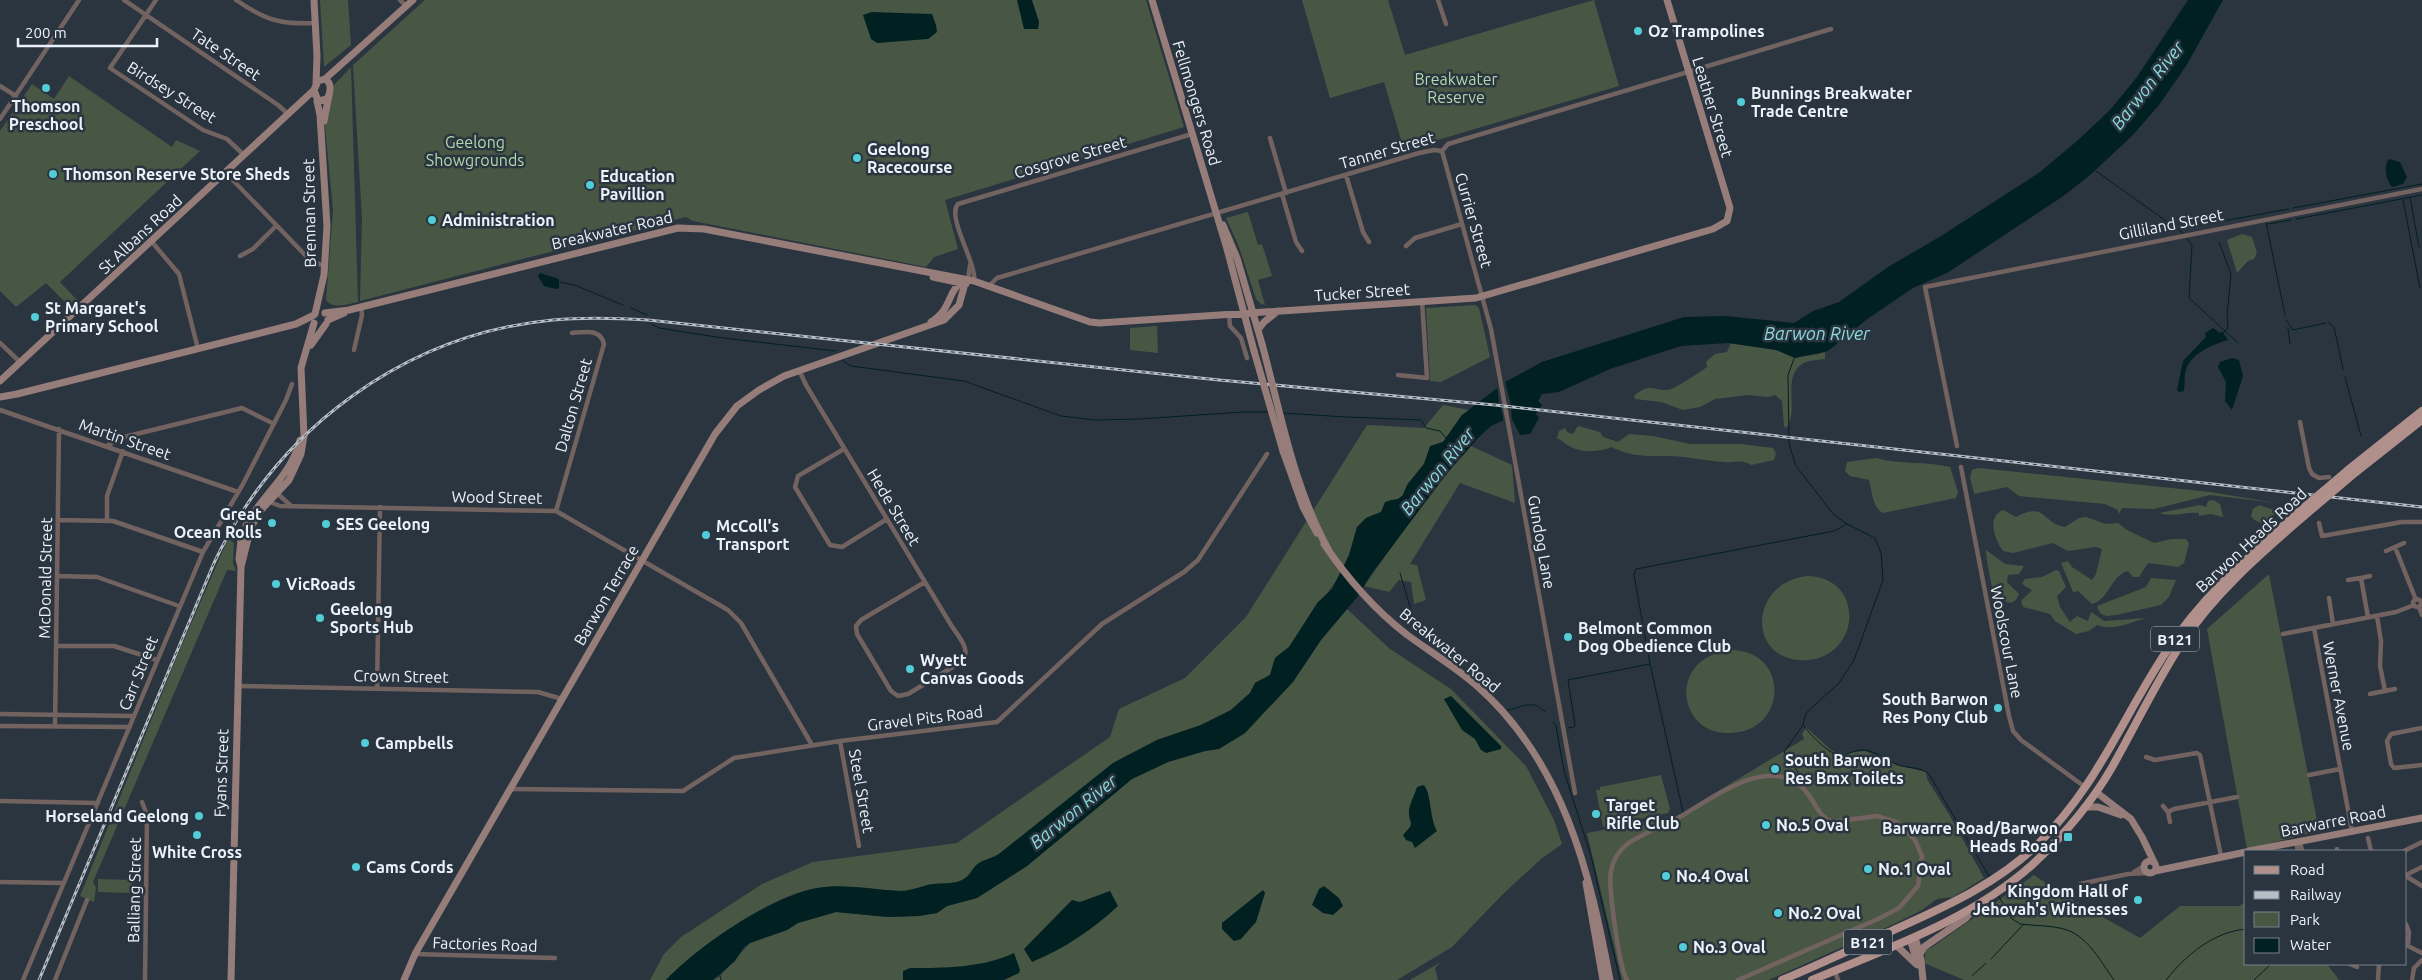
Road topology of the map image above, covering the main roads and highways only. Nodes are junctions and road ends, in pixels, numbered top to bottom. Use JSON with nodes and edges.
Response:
{"nodes":[{"id":1,"x":2422,"y":411,"type":"edge"},
{"id":2,"x":2422,"y":420,"type":"edge"},
{"id":3,"x":2352,"y":471,"type":"junction"},
{"id":4,"x":2300,"y":516,"type":"junction"},
{"id":5,"x":2087,"y":788,"type":"junction"},
{"id":6,"x":2094,"y":794,"type":"junction"},
{"id":7,"x":1907,"y":924,"type":"junction"},
{"id":8,"x":1912,"y":938,"type":"junction"},
{"id":9,"x":1782,"y":980,"type":"edge"},
{"id":10,"x":1812,"y":980,"type":"edge"}],
"edges":[{"from":1,"to":3,"type":"main road","name":"Barwon Heads Road","number":"B121"},
{"from":2,"to":3,"type":"main road","name":"Barwon Heads Road","number":"B121"},
{"from":3,"to":4,"type":"main road","name":"Barwon Heads Road","number":"B121","bridge":true},
{"from":4,"to":5,"type":"main road","name":"Barwon Heads Road","number":"B121"},
{"from":4,"to":6,"type":"main road","name":"Barwon Heads Road","number":"B121"},
{"from":5,"to":6,"type":"main road"},
{"from":5,"to":7,"type":"main road","name":"Barwon Heads Road","number":"B121"},
{"from":6,"to":8,"type":"main road","name":"Barwon Heads Road","number":"B121"},
{"from":7,"to":8,"type":"main road"},
{"from":7,"to":9,"type":"main road","name":"Barwon Heads Road","number":"B121"},
{"from":8,"to":10,"type":"main road","name":"Barwon Heads Road","number":"B121"}]}
